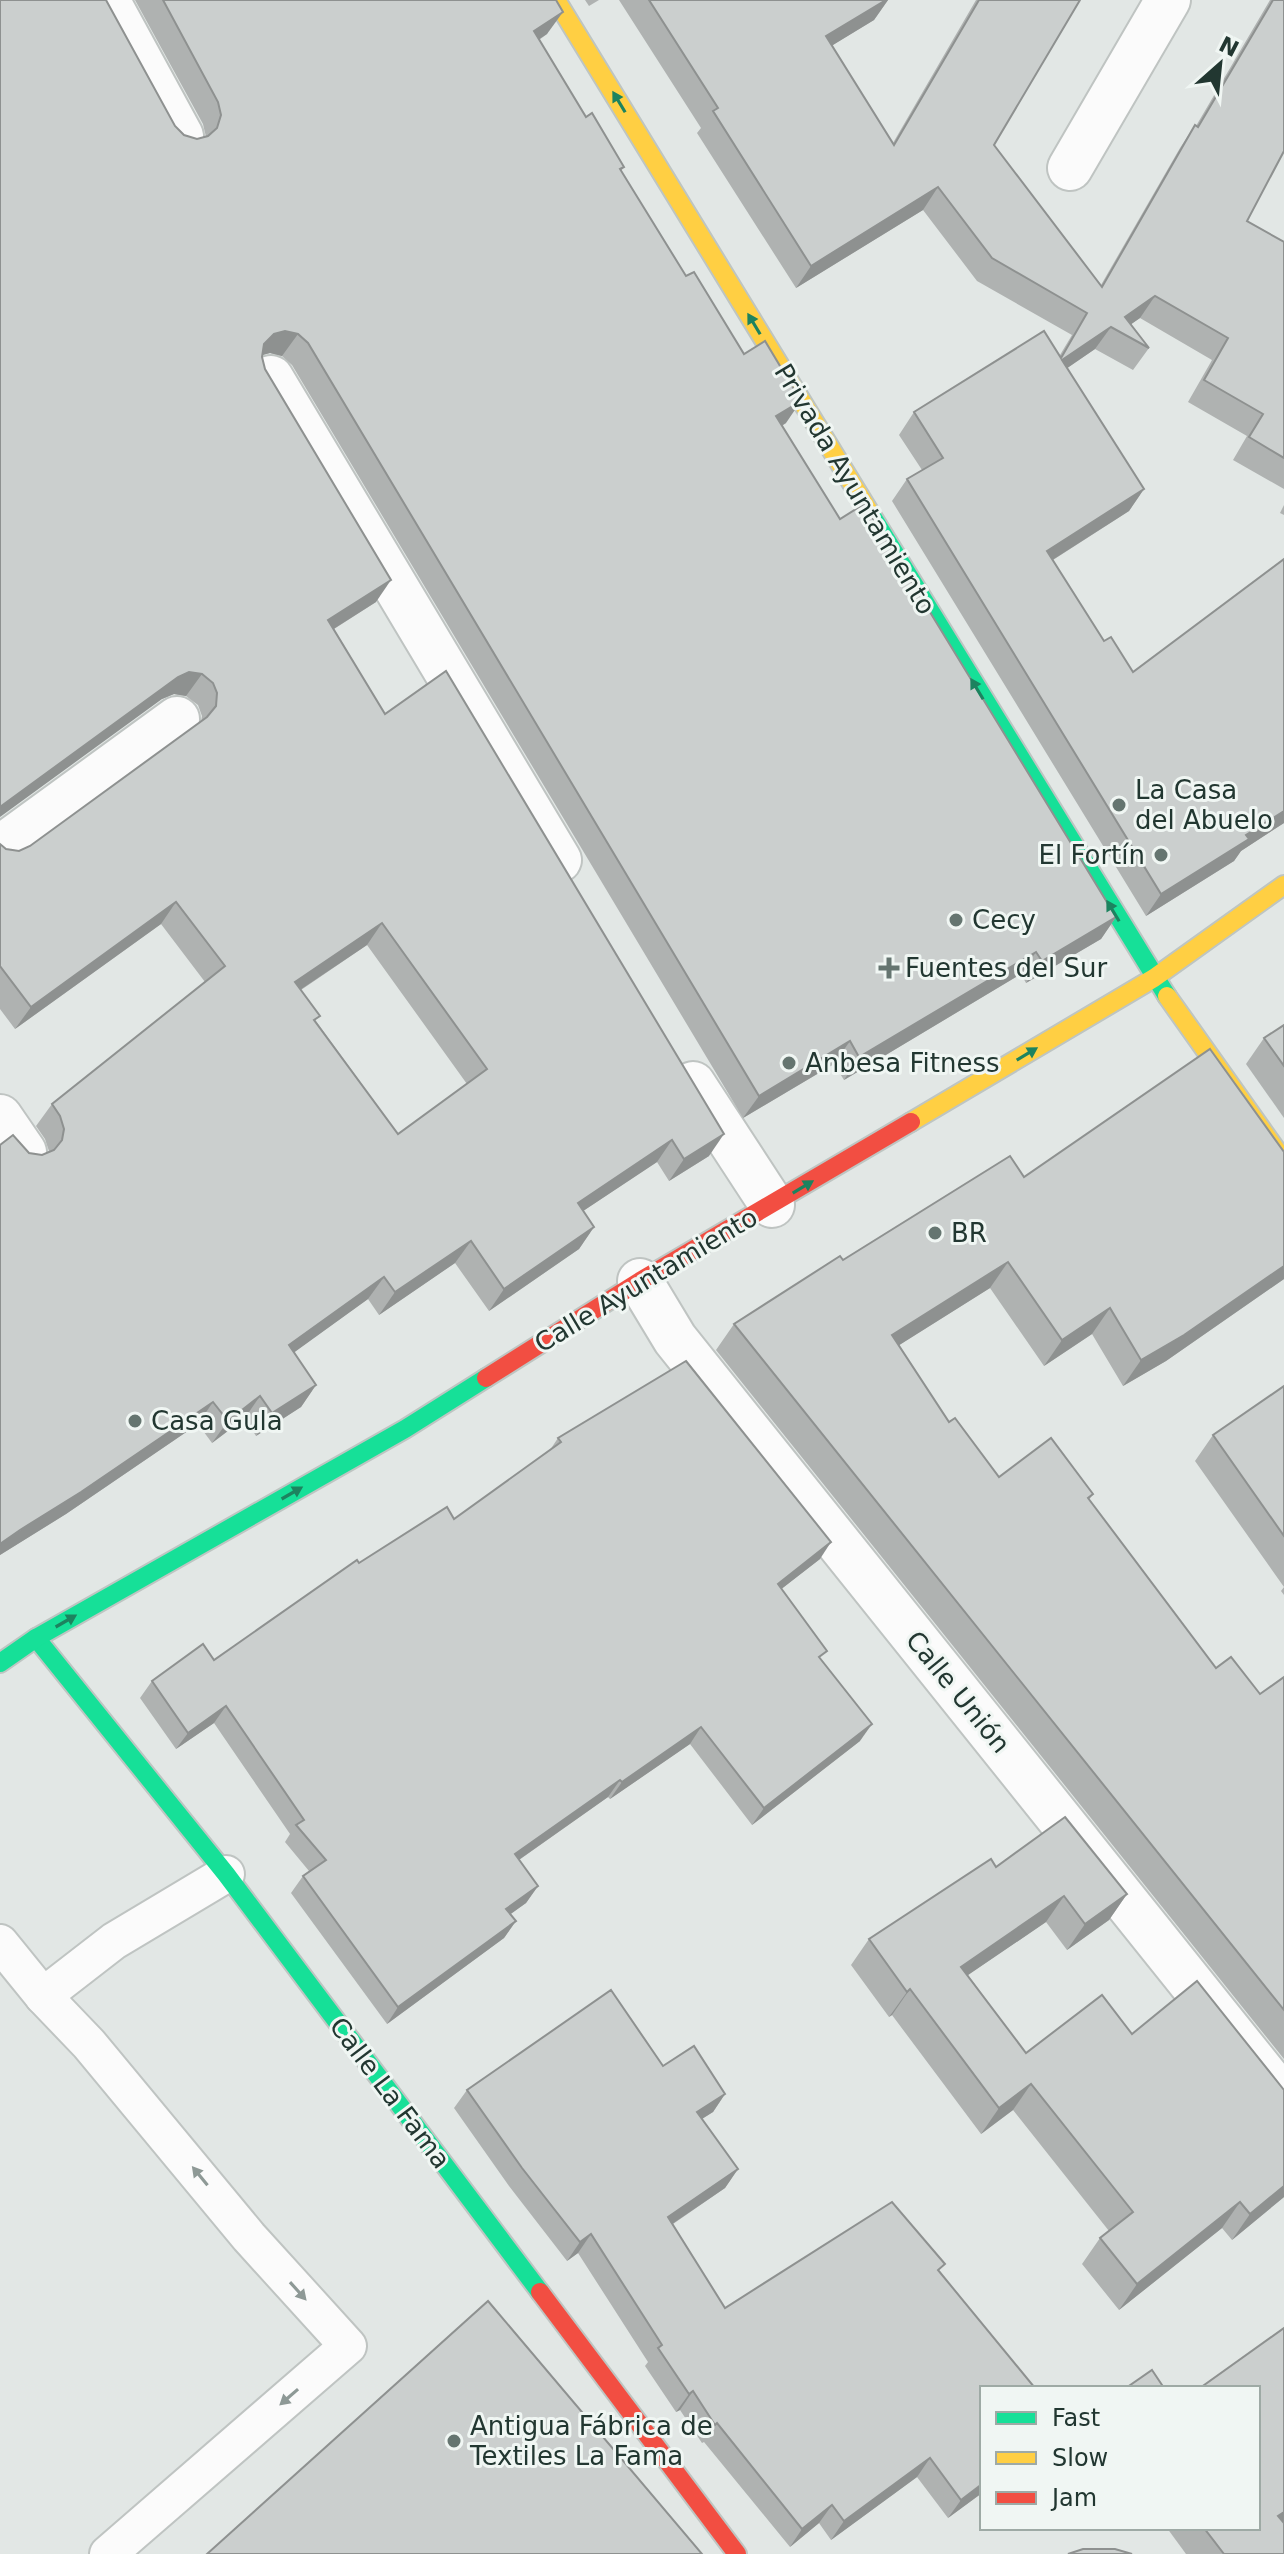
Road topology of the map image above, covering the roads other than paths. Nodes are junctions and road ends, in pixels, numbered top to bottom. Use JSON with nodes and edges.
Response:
{"nodes":[{"id":1,"x":107,"y":0,"type":"edge"},
{"id":2,"x":556,"y":0,"type":"edge"},
{"id":3,"x":1168,"y":0,"type":"edge"},
{"id":4,"x":181,"y":136,"type":"edge"},
{"id":5,"x":1070,"y":168,"type":"dead end"},
{"id":6,"x":271,"y":378,"type":"edge"},
{"id":7,"x":177,"y":719,"type":"dead end"},
{"id":8,"x":0,"y":848,"type":"edge"},
{"id":9,"x":1284,"y":885,"type":"edge"},
{"id":10,"x":578,"y":892,"type":"edge"},
{"id":11,"x":1154,"y":978,"type":"junction"},
{"id":12,"x":675,"y":1054,"type":"edge"},
{"id":13,"x":1284,"y":1161,"type":"edge"},
{"id":14,"x":772,"y":1205,"type":"junction"},
{"id":15,"x":640,"y":1281,"type":"junction"},
{"id":16,"x":36,"y":1638,"type":"junction"},
{"id":17,"x":0,"y":1663,"type":"edge"},
{"id":18,"x":226,"y":1874,"type":"junction"},
{"id":19,"x":0,"y":1943,"type":"edge"},
{"id":20,"x":43,"y":1996,"type":"junction"},
{"id":21,"x":1282,"y":2093,"type":"edge"},
{"id":22,"x":108,"y":2554,"type":"edge"},
{"id":23,"x":737,"y":2554,"type":"edge"}],
"edges":[{"from":1,"to":4,"type":"street"},
{"from":11,"to":2,"type":"street","name":"Privada Ayuntamiento","one_way":true},
{"from":3,"to":5,"type":"street"},
{"from":6,"to":10,"type":"street"},
{"from":7,"to":8,"type":"street"},
{"from":9,"to":11,"type":"street","name":"Calle Ayuntamiento"},
{"from":11,"to":13,"type":"street","name":"Privada Ayuntamiento"},
{"from":14,"to":11,"type":"street","name":"Calle Ayuntamiento","one_way":true},
{"from":12,"to":14,"type":"street"},
{"from":14,"to":15,"type":"street","name":"Calle Ayuntamiento"},
{"from":16,"to":15,"type":"street","name":"Calle Ayuntamiento","one_way":true},
{"from":15,"to":21,"type":"street","name":"Calle Unión"},
{"from":16,"to":17,"type":"street","name":"Calle Ayuntamiento"},
{"from":16,"to":18,"type":"street","name":"Calle La Fama"},
{"from":18,"to":20,"type":"lane"},
{"from":18,"to":23,"type":"street","name":"Calle La Fama"},
{"from":19,"to":20,"type":"lane"},
{"from":20,"to":22,"type":"lane"}]}
